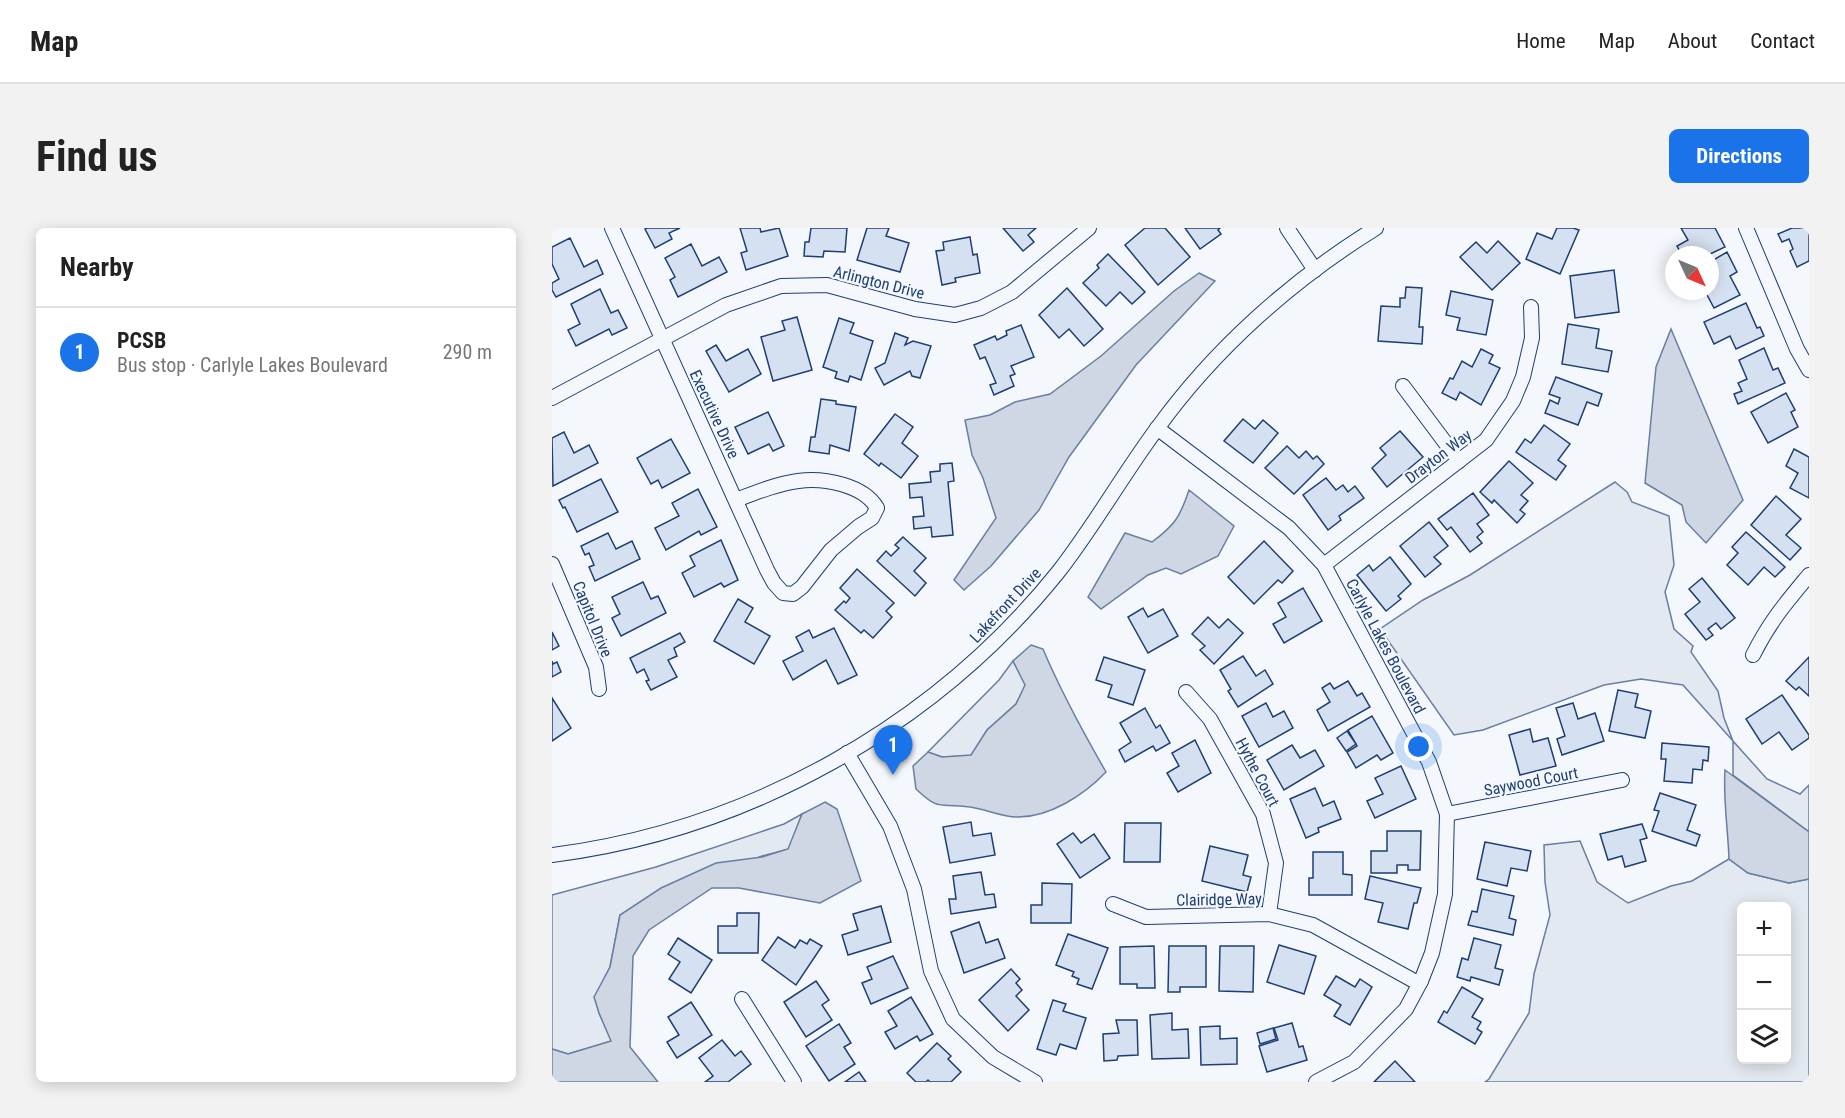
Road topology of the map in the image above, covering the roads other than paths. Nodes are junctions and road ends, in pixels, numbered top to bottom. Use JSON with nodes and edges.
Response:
{"nodes":[{"id":1,"x":612,"y":228,"type":"edge"},
{"id":2,"x":1089,"y":228,"type":"edge"},
{"id":3,"x":1287,"y":228,"type":"edge"},
{"id":4,"x":1376,"y":228,"type":"edge"},
{"id":5,"x":1746,"y":228,"type":"edge"},
{"id":6,"x":1315,"y":270,"type":"junction"},
{"id":7,"x":1531,"y":307,"type":"dead end"},
{"id":8,"x":662,"y":340,"type":"junction"},
{"id":9,"x":1803,"y":346,"type":"edge"},
{"id":10,"x":1809,"y":370,"type":"edge"},
{"id":11,"x":1403,"y":386,"type":"dead end"},
{"id":12,"x":552,"y":398,"type":"edge"},
{"id":13,"x":1157,"y":428,"type":"junction"},
{"id":14,"x":1459,"y":461,"type":"junction"},
{"id":15,"x":736,"y":500,"type":"junction"},
{"id":16,"x":552,"y":564,"type":"edge"},
{"id":17,"x":1324,"y":565,"type":"junction"},
{"id":18,"x":1809,"y":575,"type":"edge"},
{"id":19,"x":1753,"y":655,"type":"dead end"},
{"id":20,"x":599,"y":689,"type":"dead end"},
{"id":21,"x":1186,"y":692,"type":"dead end"},
{"id":22,"x":846,"y":753,"type":"junction"},
{"id":23,"x":1622,"y":780,"type":"dead end"},
{"id":24,"x":1447,"y":814,"type":"junction"},
{"id":25,"x":552,"y":855,"type":"edge"},
{"id":26,"x":1113,"y":904,"type":"dead end"},
{"id":27,"x":1269,"y":914,"type":"junction"},
{"id":28,"x":1421,"y":981,"type":"junction"},
{"id":29,"x":742,"y":999,"type":"dead end"},
{"id":30,"x":794,"y":1082,"type":"edge"},
{"id":31,"x":1035,"y":1082,"type":"edge"},
{"id":32,"x":1316,"y":1082,"type":"edge"}],
"edges":[{"from":1,"to":8,"type":"street","name":"Executive Drive"},
{"from":2,"to":8,"type":"street","name":"Arlington Drive"},
{"from":3,"to":6,"type":"street"},
{"from":4,"to":6,"type":"street","name":"Lakefront Drive"},
{"from":5,"to":9,"type":"street"},
{"from":6,"to":13,"type":"street","name":"Lakefront Drive"},
{"from":7,"to":14,"type":"street","name":"Drayton Way"},
{"from":8,"to":12,"type":"street","name":"Arlington Drive"},
{"from":8,"to":15,"type":"street","name":"Executive Drive"},
{"from":9,"to":10,"type":"street"},
{"from":11,"to":14,"type":"street"},
{"from":13,"to":17,"type":"street","name":"Carlyle Lakes Boulevard"},
{"from":13,"to":22,"type":"street","name":"Lakefront Drive"},
{"from":14,"to":17,"type":"street","name":"Drayton Way"},
{"from":15,"to":15,"type":"street","name":"Executive Drive"},
{"from":16,"to":20,"type":"street","name":"Capitol Drive"},
{"from":17,"to":24,"type":"street","name":"Carlyle Lakes Boulevard"},
{"from":18,"to":19,"type":"street"},
{"from":21,"to":27,"type":"street","name":"Hythe Court"},
{"from":22,"to":25,"type":"street","name":"Lakefront Drive"},
{"from":22,"to":31,"type":"street"},
{"from":23,"to":24,"type":"street","name":"Saywood Court"},
{"from":24,"to":28,"type":"street","name":"Carlyle Lakes Boulevard"},
{"from":26,"to":27,"type":"street","name":"Clairidge Way"},
{"from":27,"to":28,"type":"street","name":"Clairidge Way"},
{"from":28,"to":32,"type":"street","name":"Carlyle Lakes Boulevard"},
{"from":29,"to":30,"type":"street"}]}
